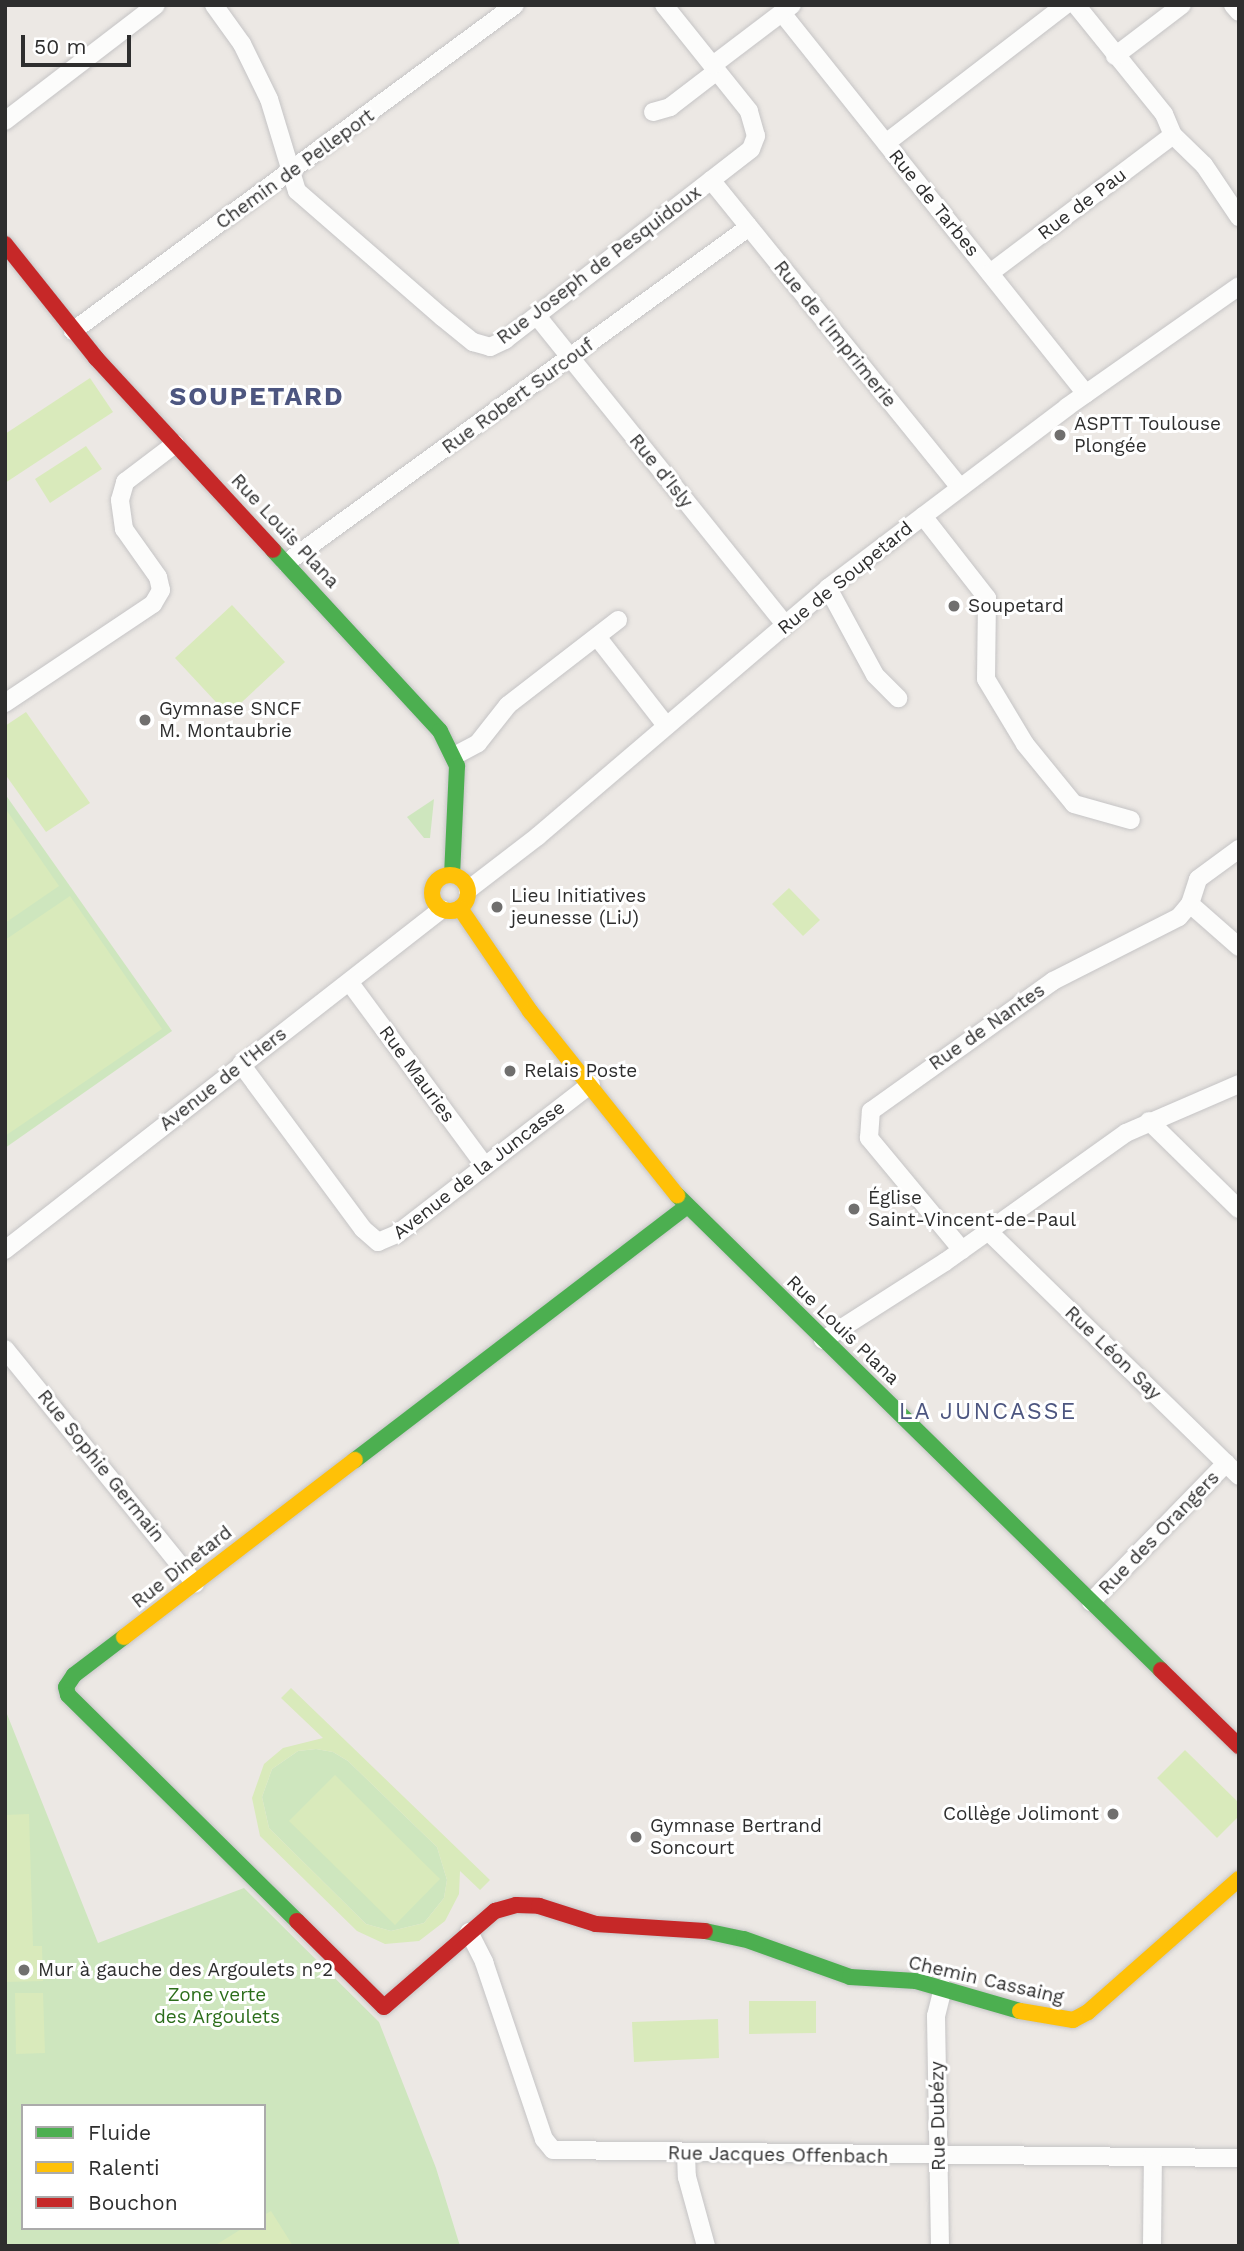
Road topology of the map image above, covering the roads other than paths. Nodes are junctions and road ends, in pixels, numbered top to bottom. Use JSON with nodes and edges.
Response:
{"nodes":[{"id":1,"x":156,"y":5,"type":"edge"},
{"id":2,"x":214,"y":5,"type":"edge"},
{"id":3,"x":515,"y":5,"type":"edge"},
{"id":4,"x":664,"y":5,"type":"edge"},
{"id":5,"x":1065,"y":5,"type":"edge"},
{"id":6,"x":1076,"y":5,"type":"edge"},
{"id":7,"x":1182,"y":5,"type":"edge"},
{"id":8,"x":1233,"y":5,"type":"edge"},
{"id":9,"x":787,"y":9,"type":"edge"},
{"id":10,"x":1239,"y":12,"type":"edge"},
{"id":11,"x":1115,"y":56,"type":"junction"},
{"id":12,"x":713,"y":65,"type":"junction"},
{"id":13,"x":653,"y":112,"type":"dead end"},
{"id":14,"x":5,"y":121,"type":"edge"},
{"id":15,"x":1173,"y":135,"type":"junction"},
{"id":16,"x":886,"y":143,"type":"junction"},
{"id":17,"x":291,"y":170,"type":"junction"},
{"id":18,"x":711,"y":180,"type":"junction"},
{"id":19,"x":1239,"y":217,"type":"edge"},
{"id":20,"x":750,"y":227,"type":"junction"},
{"id":21,"x":6,"y":246,"type":"edge"},
{"id":22,"x":990,"y":273,"type":"junction"},
{"id":23,"x":1239,"y":286,"type":"edge"},
{"id":24,"x":537,"y":316,"type":"junction"},
{"id":25,"x":73,"y":331,"type":"junction"},
{"id":26,"x":570,"y":358,"type":"junction"},
{"id":27,"x":1086,"y":394,"type":"junction"},
{"id":28,"x":175,"y":444,"type":"junction"},
{"id":29,"x":960,"y":487,"type":"junction"},
{"id":30,"x":923,"y":516,"type":"junction"},
{"id":31,"x":285,"y":563,"type":"junction"},
{"id":32,"x":828,"y":588,"type":"junction"},
{"id":33,"x":618,"y":620,"type":"dead end"},
{"id":34,"x":785,"y":625,"type":"junction"},
{"id":35,"x":598,"y":638,"type":"junction"},
{"id":36,"x":898,"y":698,"type":"dead end"},
{"id":37,"x":5,"y":703,"type":"edge"},
{"id":38,"x":665,"y":724,"type":"junction"},
{"id":39,"x":454,"y":756,"type":"junction"},
{"id":40,"x":1131,"y":820,"type":"dead end"},
{"id":41,"x":1239,"y":849,"type":"edge"},
{"id":42,"x":452,"y":875,"type":"junction"},
{"id":43,"x":468,"y":890,"type":"junction"},
{"id":44,"x":1190,"y":904,"type":"junction"},
{"id":45,"x":451,"y":908,"type":"junction"},
{"id":46,"x":1239,"y":947,"type":"edge"},
{"id":47,"x":350,"y":983,"type":"junction"},
{"id":48,"x":241,"y":1064,"type":"junction"},
{"id":49,"x":591,"y":1084,"type":"junction"},
{"id":50,"x":1239,"y":1084,"type":"edge"},
{"id":51,"x":1149,"y":1121,"type":"junction"},
{"id":52,"x":485,"y":1166,"type":"junction"},
{"id":53,"x":686,"y":1208,"type":"junction"},
{"id":54,"x":1239,"y":1209,"type":"edge"},
{"id":55,"x":987,"y":1230,"type":"junction"},
{"id":56,"x":5,"y":1250,"type":"edge"},
{"id":57,"x":961,"y":1250,"type":"junction"},
{"id":58,"x":823,"y":1340,"type":"junction"},
{"id":59,"x":5,"y":1349,"type":"edge"},
{"id":60,"x":1232,"y":1469,"type":"edge"},
{"id":61,"x":195,"y":1584,"type":"junction"},
{"id":62,"x":1091,"y":1602,"type":"junction"},
{"id":63,"x":1239,"y":1746,"type":"edge"},
{"id":64,"x":1239,"y":1879,"type":"edge"},
{"id":65,"x":469,"y":1932,"type":"junction"},
{"id":66,"x":943,"y":1988,"type":"junction"},
{"id":67,"x":384,"y":2007,"type":"joint"},
{"id":68,"x":686,"y":2153,"type":"junction"},
{"id":69,"x":939,"y":2157,"type":"junction"},
{"id":70,"x":1153,"y":2157,"type":"junction"},
{"id":71,"x":1239,"y":2158,"type":"edge"},
{"id":72,"x":706,"y":2246,"type":"edge"},
{"id":73,"x":940,"y":2246,"type":"edge"},
{"id":74,"x":1152,"y":2246,"type":"edge"}],
"edges":[{"from":1,"to":14,"type":"street"},
{"from":2,"to":17,"type":"street","name":"Rue Joseph de Pesquidoux"},
{"from":3,"to":17,"type":"street","name":"Chemin de Pelleport"},
{"from":4,"to":12,"type":"street","name":"Rue Joseph de Pesquidoux"},
{"from":5,"to":16,"type":"street"},
{"from":6,"to":11,"type":"street"},
{"from":7,"to":11,"type":"street"},
{"from":8,"to":10,"type":"street"},
{"from":9,"to":12,"type":"street"},
{"from":9,"to":16,"type":"street","name":"Rue de Tarbes"},
{"from":11,"to":15,"type":"street"},
{"from":12,"to":13,"type":"street"},
{"from":12,"to":18,"type":"street","name":"Rue Joseph de Pesquidoux"},
{"from":15,"to":19,"type":"street"},
{"from":15,"to":22,"type":"street","name":"Rue de Pau"},
{"from":16,"to":22,"type":"street","name":"Rue de Tarbes"},
{"from":17,"to":24,"type":"street","name":"Rue Joseph de Pesquidoux"},
{"from":17,"to":25,"type":"street","name":"Chemin de Pelleport"},
{"from":18,"to":20,"type":"street","name":"Rue de l'Imprimerie"},
{"from":18,"to":24,"type":"street","name":"Rue Joseph de Pesquidoux"},
{"from":20,"to":26,"type":"street","name":"Rue Robert Surcouf"},
{"from":20,"to":29,"type":"street","name":"Rue de l'Imprimerie"},
{"from":21,"to":25,"type":"street","name":"Rue Louis Plana"},
{"from":22,"to":27,"type":"street","name":"Rue de Tarbes"},
{"from":23,"to":27,"type":"street","name":"Rue de Soupetard"},
{"from":24,"to":26,"type":"street","name":"Rue d'Isly"},
{"from":25,"to":28,"type":"street","name":"Rue Louis Plana"},
{"from":26,"to":31,"type":"street","name":"Rue Robert Surcouf"},
{"from":26,"to":34,"type":"street","name":"Rue d'Isly"},
{"from":27,"to":29,"type":"street","name":"Rue de Soupetard"},
{"from":28,"to":31,"type":"street","name":"Rue Louis Plana"},
{"from":28,"to":37,"type":"street"},
{"from":29,"to":30,"type":"street","name":"Rue de Soupetard"},
{"from":30,"to":32,"type":"street","name":"Rue de Soupetard"},
{"from":30,"to":40,"type":"street"},
{"from":31,"to":39,"type":"street","name":"Rue Louis Plana"},
{"from":32,"to":34,"type":"street","name":"Rue de Soupetard"},
{"from":32,"to":36,"type":"street"},
{"from":33,"to":35,"type":"street"},
{"from":34,"to":38,"type":"street","name":"Rue de Soupetard"},
{"from":35,"to":38,"type":"street"},
{"from":35,"to":39,"type":"street"},
{"from":38,"to":43,"type":"street","name":"Rue de Soupetard"},
{"from":39,"to":42,"type":"street","name":"Rue Louis Plana"},
{"from":41,"to":44,"type":"street","name":"Rue de Nantes"},
{"from":42,"to":43,"type":"street"},
{"from":42,"to":45,"type":"street"},
{"from":43,"to":45,"type":"street"},
{"from":44,"to":46,"type":"street"},
{"from":44,"to":57,"type":"street","name":"Rue de Nantes"},
{"from":45,"to":47,"type":"street","name":"Avenue de l'Hers"},
{"from":45,"to":49,"type":"street","name":"Rue Louis Plana"},
{"from":47,"to":48,"type":"street","name":"Avenue de l'Hers"},
{"from":47,"to":52,"type":"street","name":"Rue Mauries"},
{"from":48,"to":52,"type":"street","name":"Avenue de la Juncasse"},
{"from":48,"to":56,"type":"street","name":"Avenue de l'Hers"},
{"from":49,"to":52,"type":"street","name":"Avenue de la Juncasse"},
{"from":49,"to":53,"type":"street","name":"Rue Louis Plana"},
{"from":50,"to":51,"type":"street"},
{"from":51,"to":54,"type":"street"},
{"from":51,"to":55,"type":"street"},
{"from":53,"to":58,"type":"street","name":"Rue Louis Plana"},
{"from":53,"to":61,"type":"street","name":"Rue Dinetard"},
{"from":55,"to":57,"type":"street"},
{"from":55,"to":60,"type":"street","name":"Rue Léon Say"},
{"from":57,"to":58,"type":"street"},
{"from":58,"to":62,"type":"street","name":"Rue Louis Plana"},
{"from":59,"to":61,"type":"street","name":"Rue Sophie Germain"},
{"from":60,"to":62,"type":"street","name":"Rue des Orangers"},
{"from":61,"to":67,"type":"street","name":"Rue Dinetard"},
{"from":62,"to":63,"type":"street","name":"Rue Louis Plana"},
{"from":64,"to":66,"type":"street","name":"Chemin Cassaing"},
{"from":65,"to":66,"type":"street","name":"Chemin Cassaing"},
{"from":65,"to":67,"type":"street","name":"Chemin Cassaing"},
{"from":65,"to":68,"type":"street","name":"Rue Jacques Offenbach"},
{"from":66,"to":69,"type":"street","name":"Rue Dubézy"},
{"from":68,"to":69,"type":"street","name":"Rue Jacques Offenbach"},
{"from":68,"to":72,"type":"street"},
{"from":69,"to":70,"type":"street","name":"Rue Jacques Offenbach"},
{"from":69,"to":73,"type":"street","name":"Rue Dubézy"},
{"from":70,"to":71,"type":"street","name":"Rue Jacques Offenbach"},
{"from":70,"to":74,"type":"street"}]}
